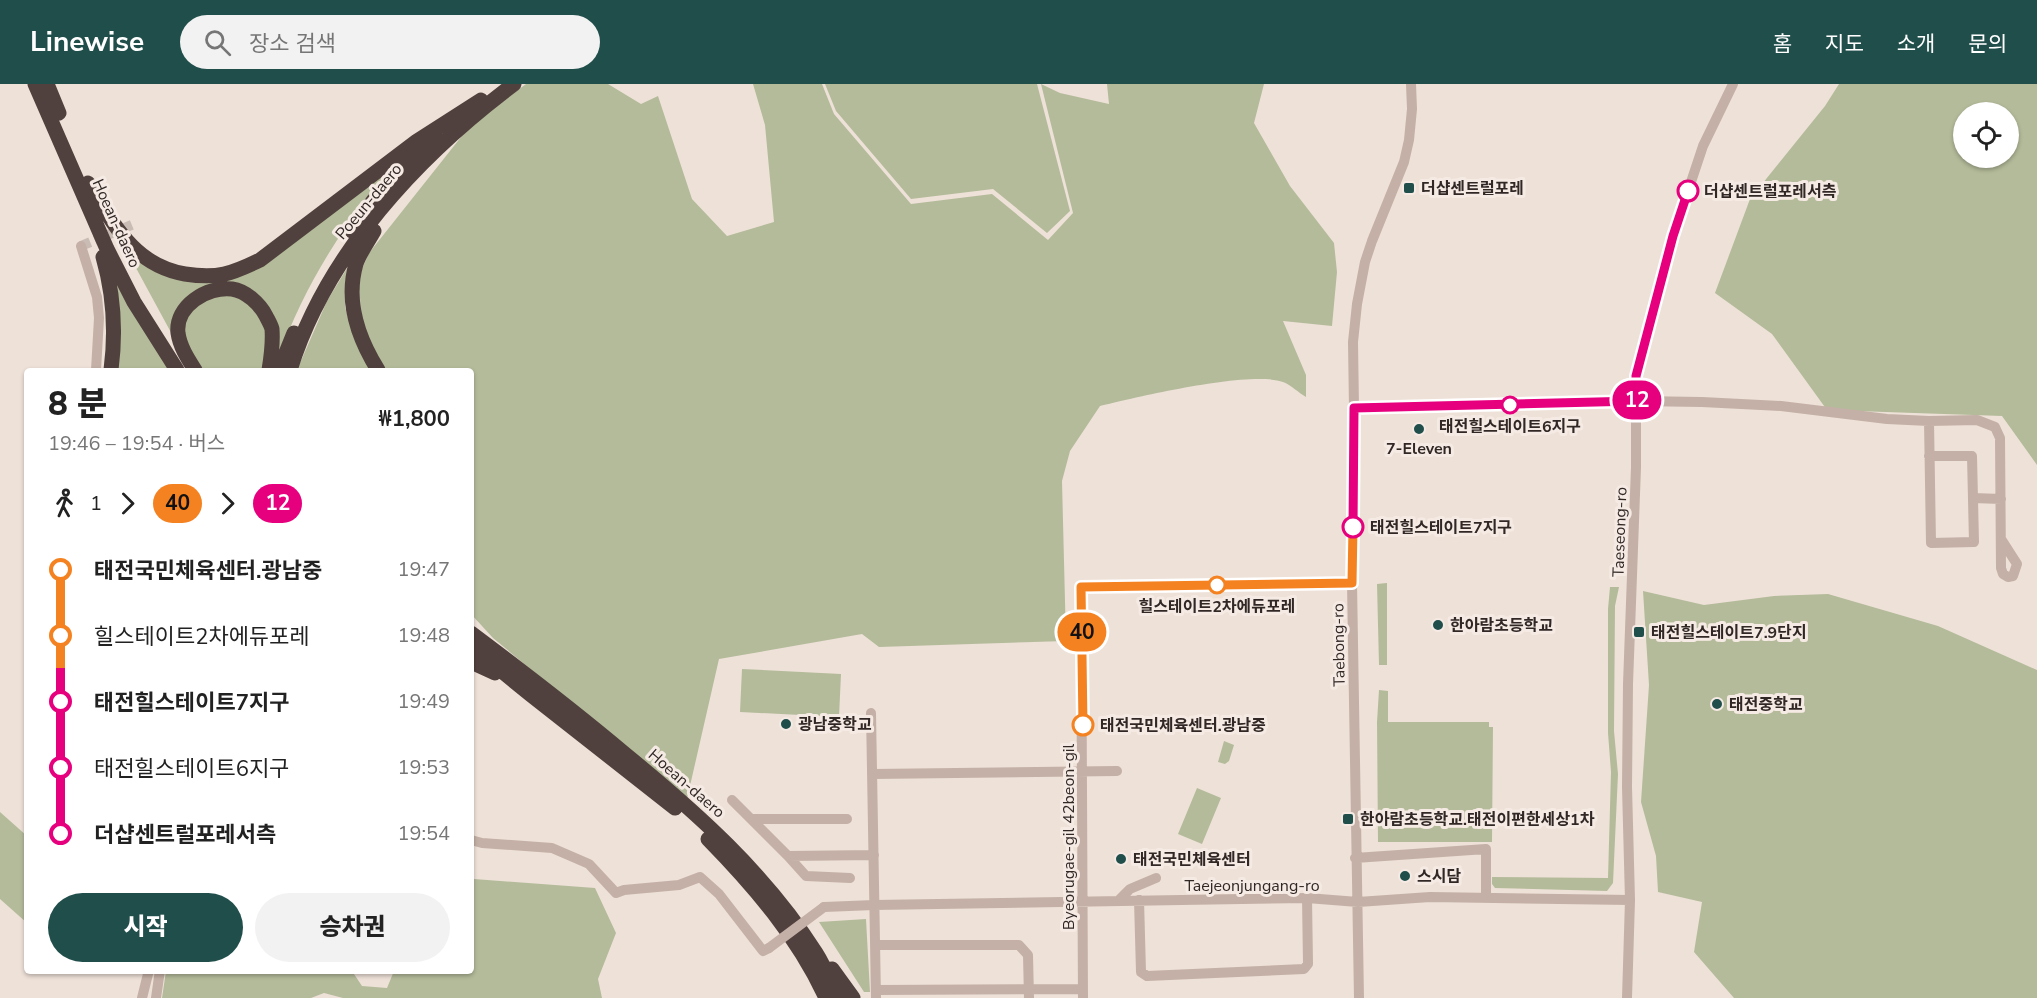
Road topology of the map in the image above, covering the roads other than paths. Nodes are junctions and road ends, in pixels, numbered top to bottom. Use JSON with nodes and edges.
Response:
{"nodes":[{"id":1,"x":35,"y":84,"type":"edge"},
{"id":2,"x":47,"y":84,"type":"edge"},
{"id":3,"x":500,"y":84,"type":"edge"},
{"id":4,"x":514,"y":84,"type":"edge"},
{"id":5,"x":1411,"y":84,"type":"edge"},
{"id":6,"x":1733,"y":84,"type":"edge"},
{"id":7,"x":481,"y":100,"type":"junction"},
{"id":8,"x":84,"y":184,"type":"junction"},
{"id":9,"x":402,"y":187,"type":"junction"},
{"id":10,"x":81,"y":246,"type":"dead end"},
{"id":11,"x":96,"y":368,"type":"edge"},
{"id":12,"x":111,"y":368,"type":"edge"},
{"id":13,"x":176,"y":368,"type":"edge"},
{"id":14,"x":185,"y":368,"type":"edge"},
{"id":15,"x":194,"y":368,"type":"edge"},
{"id":16,"x":269,"y":368,"type":"edge"},
{"id":17,"x":280,"y":368,"type":"edge"},
{"id":18,"x":291,"y":368,"type":"edge"},
{"id":19,"x":377,"y":368,"type":"edge"},
{"id":20,"x":1637,"y":401,"type":"junction"},
{"id":21,"x":1354,"y":408,"type":"junction"},
{"id":22,"x":1929,"y":421,"type":"junction"},
{"id":23,"x":1929,"y":456,"type":"junction"},
{"id":24,"x":1973,"y":498,"type":"junction"},
{"id":25,"x":2001,"y":499,"type":"junction"},
{"id":26,"x":2001,"y":539,"type":"dead end"},
{"id":27,"x":1352,"y":583,"type":"junction"},
{"id":28,"x":474,"y":626,"type":"edge"},
{"id":29,"x":474,"y":635,"type":"edge"},
{"id":30,"x":474,"y":648,"type":"edge"},
{"id":31,"x":496,"y":652,"type":"junction"},
{"id":32,"x":474,"y":664,"type":"edge"},
{"id":33,"x":521,"y":687,"type":"junction"},
{"id":34,"x":871,"y":713,"type":"dead end"},
{"id":35,"x":1083,"y":771,"type":"junction"},
{"id":36,"x":1117,"y":771,"type":"dead end"},
{"id":37,"x":873,"y":774,"type":"junction"},
{"id":38,"x":732,"y":800,"type":"dead end"},
{"id":39,"x":752,"y":819,"type":"junction"},
{"id":40,"x":848,"y":819,"type":"dead end"},
{"id":41,"x":474,"y":841,"type":"edge"},
{"id":42,"x":874,"y":855,"type":"junction"},
{"id":43,"x":788,"y":856,"type":"junction"},
{"id":44,"x":1355,"y":858,"type":"junction"},
{"id":45,"x":850,"y":878,"type":"dead end"},
{"id":46,"x":1156,"y":878,"type":"dead end"},
{"id":47,"x":1486,"y":897,"type":"junction"},
{"id":48,"x":1307,"y":898,"type":"junction"},
{"id":49,"x":1119,"y":900,"type":"junction"},
{"id":50,"x":1139,"y":900,"type":"junction"},
{"id":51,"x":1630,"y":900,"type":"junction"},
{"id":52,"x":1082,"y":902,"type":"junction"},
{"id":53,"x":1358,"y":902,"type":"junction"},
{"id":54,"x":874,"y":905,"type":"junction"},
{"id":55,"x":875,"y":945,"type":"junction"},
{"id":56,"x":801,"y":952,"type":"junction"},
{"id":57,"x":817,"y":954,"type":"junction"},
{"id":58,"x":147,"y":974,"type":"edge"},
{"id":59,"x":159,"y":974,"type":"edge"},
{"id":60,"x":1029,"y":993,"type":"edge"},
{"id":61,"x":876,"y":994,"type":"edge"},
{"id":62,"x":985,"y":994,"type":"edge"},
{"id":63,"x":1083,"y":994,"type":"edge"},
{"id":64,"x":142,"y":998,"type":"edge"},
{"id":65,"x":156,"y":998,"type":"edge"},
{"id":66,"x":818,"y":998,"type":"edge"},
{"id":67,"x":826,"y":998,"type":"edge"},
{"id":68,"x":838,"y":998,"type":"edge"},
{"id":69,"x":853,"y":998,"type":"edge"},
{"id":70,"x":1359,"y":998,"type":"edge"},
{"id":71,"x":1628,"y":998,"type":"edge"}],
"edges":[{"from":1,"to":8,"type":"highway","name":"Hoean-daero"},
{"from":2,"to":8,"type":"highway","name":"Hoean-daero"},
{"from":3,"to":7,"type":"highway","name":"Poeun-daero"},
{"from":4,"to":9,"type":"highway","name":"Poeun-daero"},
{"from":5,"to":21,"type":"street","name":"Taebong-ro"},
{"from":6,"to":20,"type":"street","name":"Taeseong-ro"},
{"from":7,"to":8,"type":"highway"},
{"from":7,"to":17,"type":"highway","name":"Poeun-daero"},
{"from":8,"to":12,"type":"highway"},
{"from":8,"to":13,"type":"highway","name":"Hoean-daero"},
{"from":8,"to":14,"type":"highway","name":"Hoean-daero"},
{"from":9,"to":18,"type":"highway","name":"Poeun-daero"},
{"from":9,"to":19,"type":"highway"},
{"from":10,"to":11,"type":"street"},
{"from":15,"to":16,"type":"highway"},
{"from":20,"to":21,"type":"street"},
{"from":20,"to":22,"type":"street"},
{"from":20,"to":51,"type":"street","name":"Taeseong-ro"},
{"from":21,"to":27,"type":"street","name":"Taebong-ro"},
{"from":22,"to":23,"type":"street"},
{"from":22,"to":25,"type":"street"},
{"from":23,"to":24,"type":"street"},
{"from":23,"to":24,"type":"street"},
{"from":24,"to":25,"type":"street"},
{"from":25,"to":26,"type":"street"},
{"from":27,"to":35,"type":"street","name":"Byeorugae-gil 42beon-gil"},
{"from":27,"to":44,"type":"street","name":"Taebong-ro"},
{"from":28,"to":31,"type":"highway"},
{"from":29,"to":31,"type":"highway","name":"Hoean-daero"},
{"from":30,"to":33,"type":"highway","name":"Hoean-daero"},
{"from":31,"to":57,"type":"highway","name":"Hoean-daero"},
{"from":32,"to":33,"type":"highway"},
{"from":33,"to":56,"type":"highway","name":"Hoean-daero"},
{"from":34,"to":37,"type":"street"},
{"from":35,"to":36,"type":"street"},
{"from":35,"to":37,"type":"street"},
{"from":35,"to":52,"type":"street","name":"Byeorugae-gil 42beon-gil"},
{"from":37,"to":42,"type":"street"},
{"from":38,"to":39,"type":"street"},
{"from":39,"to":40,"type":"street"},
{"from":39,"to":43,"type":"street"},
{"from":41,"to":54,"type":"street","name":"Taejeonjungang-ro","bridge":true},
{"from":42,"to":43,"type":"street"},
{"from":42,"to":54,"type":"street"},
{"from":43,"to":45,"type":"street"},
{"from":44,"to":47,"type":"street"},
{"from":44,"to":53,"type":"street","name":"Taebong-ro"},
{"from":46,"to":49,"type":"street"},
{"from":47,"to":51,"type":"street","name":"Taejeonjungang-ro"},
{"from":47,"to":53,"type":"street","name":"Taejeonjungang-ro"},
{"from":48,"to":50,"type":"street","name":"Taejeonjungang-ro"},
{"from":48,"to":50,"type":"street"},
{"from":48,"to":53,"type":"street","name":"Taejeonjungang-ro"},
{"from":49,"to":50,"type":"street","name":"Taejeonjungang-ro"},
{"from":49,"to":52,"type":"street","name":"Taejeonjungang-ro"},
{"from":51,"to":71,"type":"street","name":"Taeseong-ro"},
{"from":52,"to":54,"type":"street","name":"Taejeonjungang-ro"},
{"from":52,"to":63,"type":"street","name":"Byeorugae-gil 42beon-gil"},
{"from":53,"to":70,"type":"street","name":"Taebong-ro"},
{"from":54,"to":55,"type":"street"},
{"from":55,"to":60,"type":"street"},
{"from":55,"to":61,"type":"street"},
{"from":56,"to":66,"type":"highway"},
{"from":56,"to":67,"type":"highway","name":"Hoean-daero"},
{"from":57,"to":68,"type":"highway","name":"Hoean-daero"},
{"from":57,"to":69,"type":"highway"},
{"from":58,"to":64,"type":"street"},
{"from":59,"to":65,"type":"street"},
{"from":60,"to":62,"type":"street"},
{"from":60,"to":63,"type":"street"},
{"from":61,"to":62,"type":"street"}]}
